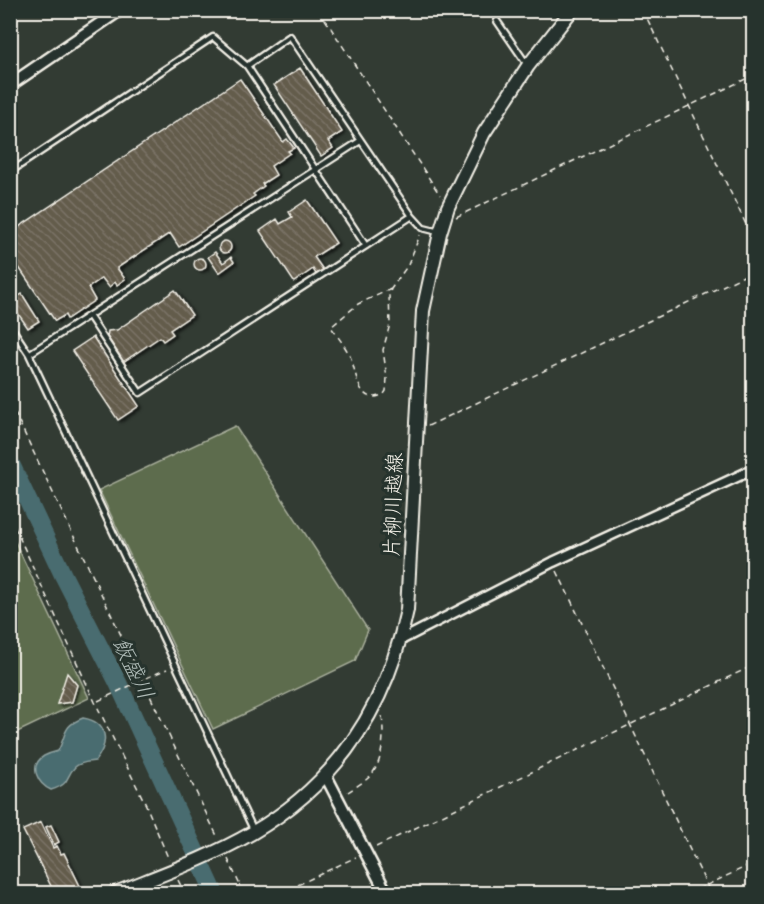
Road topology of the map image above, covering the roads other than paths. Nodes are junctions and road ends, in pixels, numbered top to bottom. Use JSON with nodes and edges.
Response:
{"nodes":[{"id":1,"x":120,"y":10,"type":"edge"},
{"id":2,"x":572,"y":10,"type":"edge"},
{"id":3,"x":497,"y":21,"type":"dead end"},
{"id":4,"x":247,"y":66,"type":"junction"},
{"id":5,"x":528,"y":66,"type":"junction"},
{"id":6,"x":10,"y":85,"type":"edge"},
{"id":7,"x":360,"y":141,"type":"junction"},
{"id":8,"x":316,"y":169,"type":"junction"},
{"id":9,"x":10,"y":172,"type":"edge"},
{"id":10,"x":412,"y":216,"type":"junction"},
{"id":11,"x":441,"y":228,"type":"junction"},
{"id":12,"x":366,"y":246,"type":"junction"},
{"id":13,"x":89,"y":316,"type":"junction"},
{"id":14,"x":10,"y":325,"type":"edge"},
{"id":15,"x":29,"y":354,"type":"junction"},
{"id":16,"x":753,"y":469,"type":"edge"},
{"id":17,"x":400,"y":640,"type":"junction"},
{"id":18,"x":327,"y":776,"type":"junction"},
{"id":19,"x":254,"y":832,"type":"junction"},
{"id":20,"x":113,"y":894,"type":"edge"},
{"id":21,"x":387,"y":894,"type":"edge"}],
"edges":[{"from":1,"to":6,"type":"street"},
{"from":2,"to":5,"type":"main road","name":"片柳川越線"},
{"from":3,"to":5,"type":"lane"},
{"from":4,"to":7,"type":"lane"},
{"from":4,"to":8,"type":"lane"},
{"from":4,"to":9,"type":"lane"},
{"from":5,"to":11,"type":"main road","name":"片柳川越線"},
{"from":7,"to":8,"type":"lane"},
{"from":7,"to":10,"type":"lane"},
{"from":8,"to":12,"type":"lane"},
{"from":8,"to":13,"type":"lane"},
{"from":10,"to":11,"type":"lane"},
{"from":10,"to":12,"type":"lane"},
{"from":11,"to":17,"type":"main road","name":"片柳川越線"},
{"from":12,"to":13,"type":"lane"},
{"from":13,"to":15,"type":"lane"},
{"from":14,"to":15,"type":"lane"},
{"from":15,"to":19,"type":"lane"},
{"from":16,"to":17,"type":"street"},
{"from":17,"to":18,"type":"main road","name":"片柳川越線"},
{"from":18,"to":19,"type":"main road","name":"片柳川越線"},
{"from":18,"to":21,"type":"street"},
{"from":19,"to":20,"type":"main road","name":"片柳川越線"}]}
